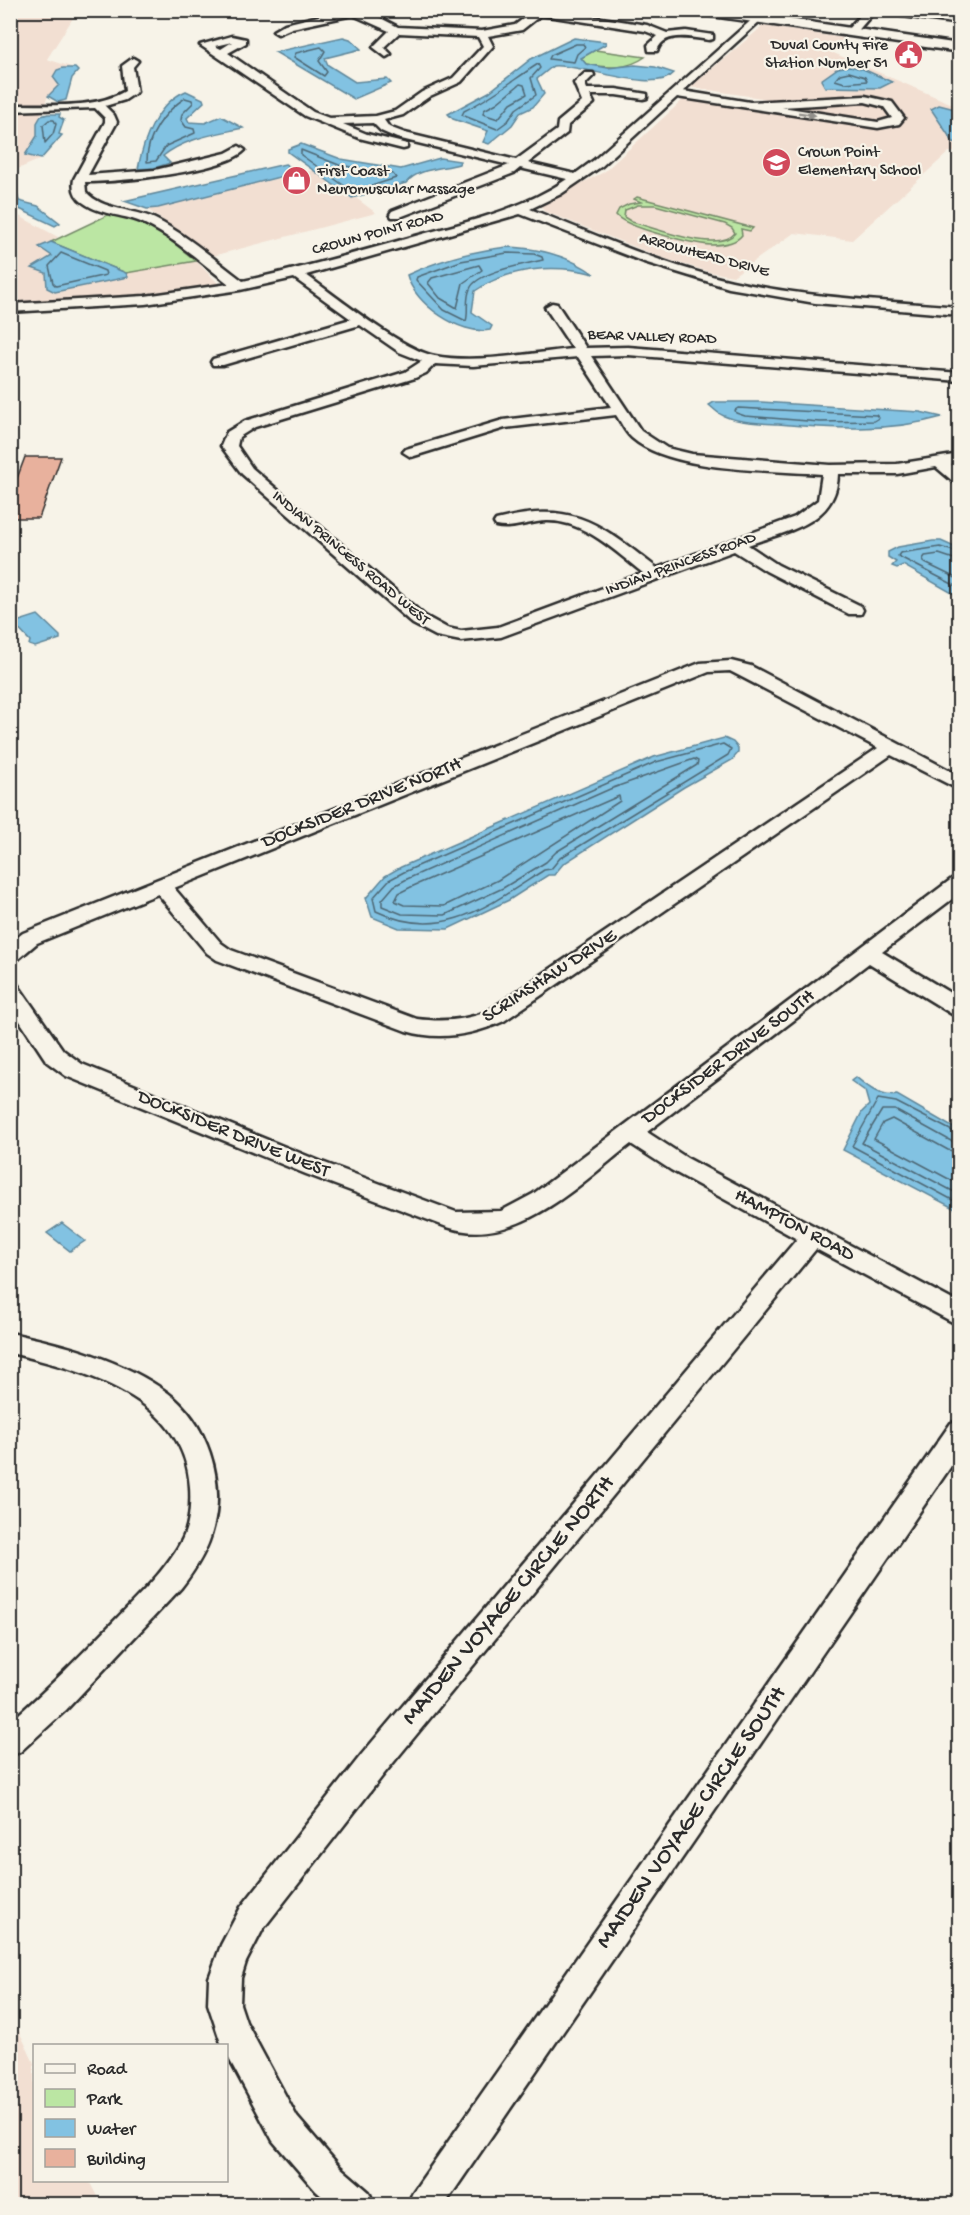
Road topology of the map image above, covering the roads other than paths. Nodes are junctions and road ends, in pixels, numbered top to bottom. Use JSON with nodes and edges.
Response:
{"nodes":[{"id":1,"x":698,"y":10,"type":"edge"},
{"id":2,"x":871,"y":10,"type":"edge"},
{"id":3,"x":877,"y":10,"type":"edge"},
{"id":4,"x":358,"y":11,"type":"edge"},
{"id":5,"x":541,"y":11,"type":"edge"},
{"id":6,"x":756,"y":19,"type":"junction"},
{"id":7,"x":960,"y":21,"type":"edge"},
{"id":8,"x":396,"y":30,"type":"junction"},
{"id":9,"x":278,"y":31,"type":"dead end"},
{"id":10,"x":531,"y":31,"type":"dead end"},
{"id":11,"x":851,"y":32,"type":"junction"},
{"id":12,"x":482,"y":34,"type":"junction"},
{"id":13,"x":664,"y":36,"type":"junction"},
{"id":14,"x":709,"y":37,"type":"dead end"},
{"id":15,"x":497,"y":45,"type":"junction"},
{"id":16,"x":960,"y":48,"type":"edge"},
{"id":17,"x":653,"y":49,"type":"dead end"},
{"id":18,"x":221,"y":53,"type":"dead end"},
{"id":19,"x":386,"y":54,"type":"dead end"},
{"id":20,"x":133,"y":61,"type":"dead end"},
{"id":21,"x":589,"y":75,"type":"dead end"},
{"id":22,"x":584,"y":92,"type":"junction"},
{"id":23,"x":674,"y":93,"type":"junction"},
{"id":24,"x":644,"y":96,"type":"dead end"},
{"id":25,"x":749,"y":105,"type":"junction"},
{"id":26,"x":99,"y":106,"type":"junction"},
{"id":27,"x":10,"y":108,"type":"edge"},
{"id":28,"x":376,"y":119,"type":"junction"},
{"id":29,"x":327,"y":122,"type":"junction"},
{"id":30,"x":438,"y":146,"type":"junction"},
{"id":31,"x":238,"y":150,"type":"dead end"},
{"id":32,"x":518,"y":164,"type":"junction"},
{"id":33,"x":80,"y":178,"type":"junction"},
{"id":34,"x":578,"y":178,"type":"junction"},
{"id":35,"x":417,"y":206,"type":"junction"},
{"id":36,"x":519,"y":209,"type":"junction"},
{"id":37,"x":396,"y":214,"type":"dead end"},
{"id":38,"x":436,"y":214,"type":"dead end"},
{"id":39,"x":296,"y":274,"type":"junction"},
{"id":40,"x":240,"y":286,"type":"junction"},
{"id":41,"x":552,"y":307,"type":"dead end"},
{"id":42,"x":10,"y":308,"type":"edge"},
{"id":43,"x":960,"y":311,"type":"edge"},
{"id":44,"x":361,"y":320,"type":"junction"},
{"id":45,"x":583,"y":352,"type":"junction"},
{"id":46,"x":432,"y":360,"type":"junction"},
{"id":47,"x":218,"y":362,"type":"dead end"},
{"id":48,"x":960,"y":377,"type":"edge"},
{"id":49,"x":620,"y":410,"type":"junction"},
{"id":50,"x":411,"y":452,"type":"dead end"},
{"id":51,"x":960,"y":458,"type":"edge"},
{"id":52,"x":941,"y":463,"type":"junction"},
{"id":53,"x":830,"y":470,"type":"junction"},
{"id":54,"x":960,"y":480,"type":"edge"},
{"id":55,"x":502,"y":523,"type":"dead end"},
{"id":56,"x":736,"y":544,"type":"junction"},
{"id":57,"x":655,"y":574,"type":"junction"},
{"id":58,"x":855,"y":610,"type":"dead end"},
{"id":59,"x":501,"y":632,"type":"joint"},
{"id":60,"x":891,"y":747,"type":"junction"},
{"id":61,"x":960,"y":784,"type":"edge"},
{"id":62,"x":960,"y":884,"type":"edge"},
{"id":63,"x":161,"y":885,"type":"junction"},
{"id":64,"x":868,"y":953,"type":"junction"},
{"id":65,"x":11,"y":954,"type":"edge"},
{"id":66,"x":10,"y":989,"type":"edge"},
{"id":67,"x":960,"y":1009,"type":"edge"},
{"id":68,"x":631,"y":1133,"type":"junction"},
{"id":69,"x":493,"y":1222,"type":"joint"},
{"id":70,"x":813,"y":1236,"type":"junction"},
{"id":71,"x":960,"y":1316,"type":"edge"},
{"id":72,"x":10,"y":1343,"type":"edge"},
{"id":73,"x":960,"y":1431,"type":"edge"},
{"id":74,"x":10,"y":1742,"type":"edge"},
{"id":75,"x":357,"y":2205,"type":"edge"},
{"id":76,"x":425,"y":2205,"type":"edge"}],
"edges":[{"from":1,"to":6,"type":"main road"},
{"from":2,"to":11,"type":"street"},
{"from":3,"to":7,"type":"street"},
{"from":4,"to":8,"type":"street"},
{"from":4,"to":9,"type":"street"},
{"from":5,"to":12,"type":"street"},
{"from":5,"to":13,"type":"street"},
{"from":6,"to":11,"type":"main road"},
{"from":6,"to":23,"type":"street","name":"CROWN POINT ROAD"},
{"from":8,"to":12,"type":"street"},
{"from":8,"to":19,"type":"street"},
{"from":10,"to":15,"type":"street"},
{"from":11,"to":16,"type":"main road"},
{"from":12,"to":15,"type":"street"},
{"from":13,"to":14,"type":"street"},
{"from":13,"to":17,"type":"street"},
{"from":15,"to":28,"type":"street"},
{"from":18,"to":29,"type":"street"},
{"from":20,"to":26,"type":"street"},
{"from":21,"to":22,"type":"street"},
{"from":22,"to":24,"type":"street"},
{"from":22,"to":32,"type":"street"},
{"from":23,"to":25,"type":"street"},
{"from":23,"to":34,"type":"street","name":"CROWN POINT ROAD"},
{"from":25,"to":25,"type":"street","one_way":true},
{"from":26,"to":27,"type":"street"},
{"from":26,"to":33,"type":"street"},
{"from":28,"to":29,"type":"street"},
{"from":28,"to":30,"type":"street"},
{"from":29,"to":30,"type":"street"},
{"from":30,"to":32,"type":"street"},
{"from":31,"to":33,"type":"street"},
{"from":32,"to":34,"type":"street"},
{"from":32,"to":35,"type":"street"},
{"from":33,"to":40,"type":"street"},
{"from":34,"to":36,"type":"street","name":"CROWN POINT ROAD"},
{"from":35,"to":37,"type":"street"},
{"from":35,"to":38,"type":"street"},
{"from":36,"to":39,"type":"street","name":"CROWN POINT ROAD"},
{"from":36,"to":43,"type":"street","name":"ARROWHEAD DRIVE"},
{"from":39,"to":40,"type":"street","name":"CROWN POINT ROAD"},
{"from":39,"to":44,"type":"street","name":"BEAR VALLEY ROAD"},
{"from":40,"to":42,"type":"street","name":"CROWN POINT ROAD"},
{"from":41,"to":45,"type":"street"},
{"from":44,"to":46,"type":"street","name":"BEAR VALLEY ROAD"},
{"from":44,"to":47,"type":"street"},
{"from":45,"to":46,"type":"street","name":"BEAR VALLEY ROAD"},
{"from":45,"to":48,"type":"street","name":"BEAR VALLEY ROAD"},
{"from":45,"to":49,"type":"street"},
{"from":46,"to":59,"type":"street","name":"INDIAN PRINCESS ROAD WEST"},
{"from":49,"to":50,"type":"street"},
{"from":49,"to":53,"type":"street"},
{"from":51,"to":52,"type":"street"},
{"from":52,"to":53,"type":"street"},
{"from":52,"to":54,"type":"street"},
{"from":53,"to":56,"type":"street","name":"INDIAN PRINCESS ROAD"},
{"from":55,"to":57,"type":"street"},
{"from":56,"to":57,"type":"street","name":"INDIAN PRINCESS ROAD"},
{"from":56,"to":58,"type":"street"},
{"from":57,"to":59,"type":"street","name":"INDIAN PRINCESS ROAD"},
{"from":60,"to":61,"type":"street"},
{"from":60,"to":63,"type":"street","name":"DOCKSIDER DRIVE NORTH"},
{"from":60,"to":63,"type":"street","name":"SCRIMSHAW DRIVE"},
{"from":62,"to":64,"type":"street","name":"DOCKSIDER DRIVE SOUTH"},
{"from":63,"to":65,"type":"street","name":"DOCKSIDER DRIVE NORTH"},
{"from":64,"to":67,"type":"street"},
{"from":64,"to":68,"type":"street","name":"DOCKSIDER DRIVE SOUTH"},
{"from":66,"to":69,"type":"street","name":"DOCKSIDER DRIVE WEST"},
{"from":68,"to":69,"type":"street","name":"DOCKSIDER DRIVE SOUTH"},
{"from":68,"to":70,"type":"street","name":"HAMPTON ROAD"},
{"from":70,"to":71,"type":"street","name":"HAMPTON ROAD"},
{"from":70,"to":75,"type":"street","name":"MAIDEN VOYAGE CIRCLE NORTH"},
{"from":72,"to":74,"type":"street"},
{"from":73,"to":76,"type":"street","name":"MAIDEN VOYAGE CIRCLE SOUTH"}]}
